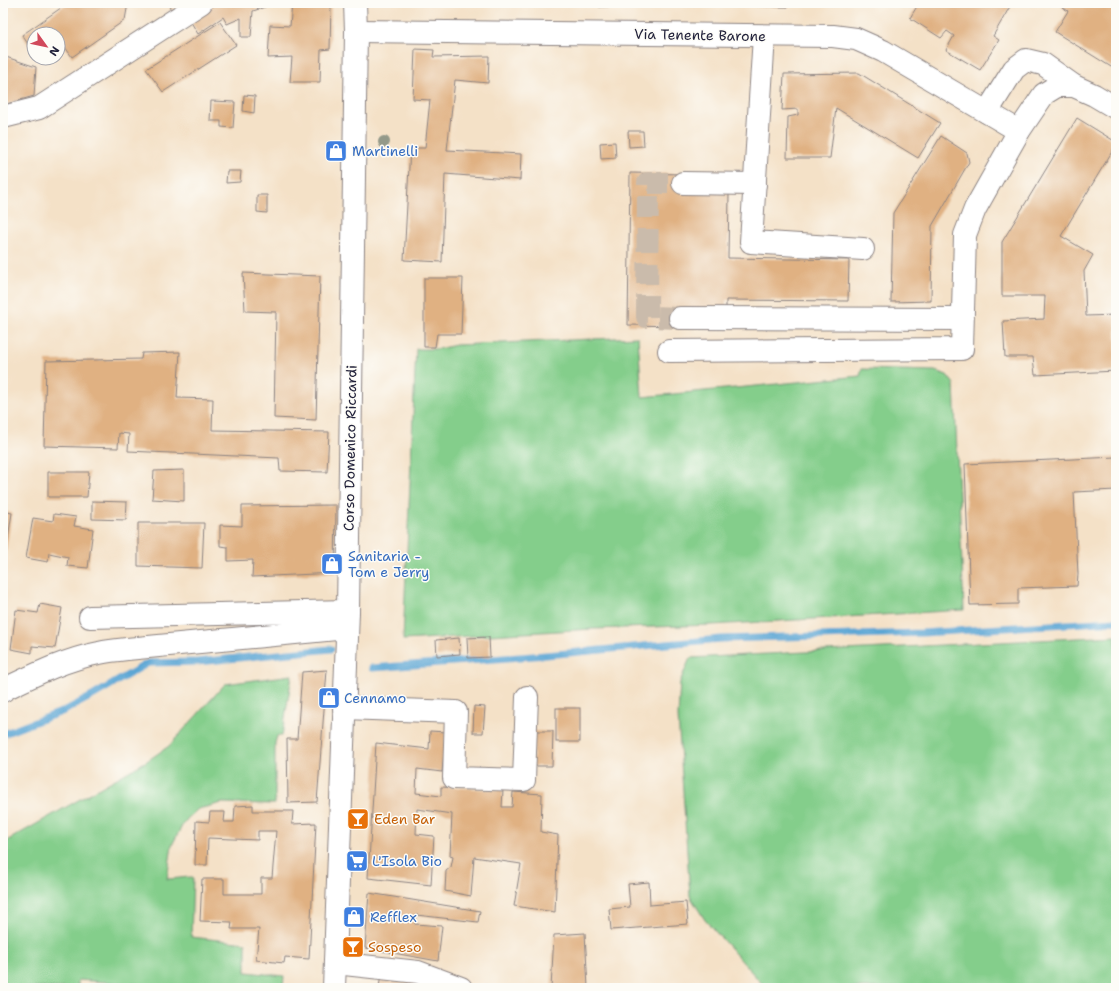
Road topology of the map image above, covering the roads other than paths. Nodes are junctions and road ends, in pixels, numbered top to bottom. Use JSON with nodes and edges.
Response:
{"nodes":[{"id":1,"x":200,"y":3,"type":"edge"},
{"id":2,"x":355,"y":3,"type":"edge"},
{"id":3,"x":356,"y":31,"type":"junction"},
{"id":4,"x":764,"y":36,"type":"junction"},
{"id":5,"x":1074,"y":86,"type":"junction"},
{"id":6,"x":1116,"y":108,"type":"edge"},
{"id":7,"x":987,"y":112,"type":"junction"},
{"id":8,"x":3,"y":117,"type":"edge"},
{"id":9,"x":1019,"y":131,"type":"junction"},
{"id":10,"x":683,"y":183,"type":"tunnel mouth"},
{"id":11,"x":755,"y":184,"type":"junction"},
{"id":12,"x":863,"y":249,"type":"dead end"},
{"id":13,"x":680,"y":318,"type":"tunnel mouth"},
{"id":14,"x":962,"y":319,"type":"junction"},
{"id":15,"x":669,"y":351,"type":"dead end"},
{"id":16,"x":90,"y":618,"type":"dead end"},
{"id":17,"x":348,"y":620,"type":"junction"},
{"id":18,"x":3,"y":691,"type":"edge"},
{"id":19,"x":527,"y":697,"type":"dead end"},
{"id":20,"x":344,"y":708,"type":"junction"},
{"id":21,"x":335,"y":963,"type":"junction"},
{"id":22,"x":334,"y":988,"type":"edge"},
{"id":23,"x":461,"y":988,"type":"edge"}],
"edges":[{"from":1,"to":8,"type":"street"},
{"from":2,"to":3,"type":"street","name":"Corso Domenico Riccardi"},
{"from":3,"to":4,"type":"street","name":"Via Tenente Barone"},
{"from":3,"to":17,"type":"street","name":"Corso Domenico Riccardi"},
{"from":4,"to":7,"type":"street","name":"Via Tenente Barone"},
{"from":4,"to":11,"type":"street"},
{"from":5,"to":6,"type":"street"},
{"from":5,"to":7,"type":"street"},
{"from":5,"to":9,"type":"street"},
{"from":7,"to":9,"type":"street","name":"Via Tenente Barone"},
{"from":9,"to":14,"type":"street"},
{"from":10,"to":11,"type":"street"},
{"from":11,"to":12,"type":"street"},
{"from":13,"to":14,"type":"street"},
{"from":14,"to":15,"type":"street"},
{"from":16,"to":17,"type":"street"},
{"from":17,"to":18,"type":"street"},
{"from":17,"to":20,"type":"street","name":"Corso Domenico Riccardi"},
{"from":19,"to":20,"type":"street"},
{"from":20,"to":21,"type":"street","name":"Corso Domenico Riccardi"},
{"from":21,"to":22,"type":"street","name":"Corso Domenico Riccardi"},
{"from":21,"to":23,"type":"street"}]}
